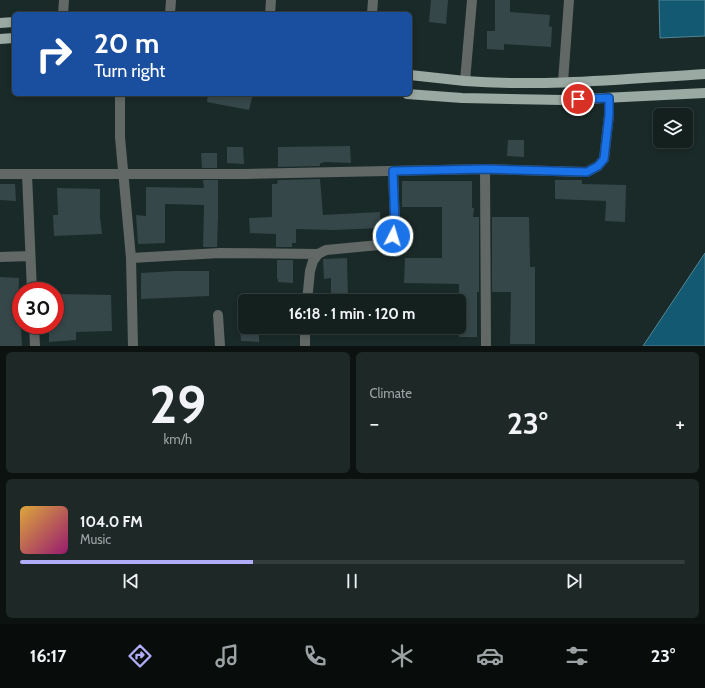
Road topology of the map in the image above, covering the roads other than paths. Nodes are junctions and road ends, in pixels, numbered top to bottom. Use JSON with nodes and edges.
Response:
{"nodes":[{"id":1,"x":64,"y":0,"type":"edge"},
{"id":2,"x":171,"y":0,"type":"edge"},
{"id":3,"x":271,"y":0,"type":"edge"},
{"id":4,"x":373,"y":0,"type":"edge"},
{"id":5,"x":472,"y":0,"type":"edge"},
{"id":6,"x":569,"y":0,"type":"edge"},
{"id":7,"x":63,"y":12,"type":"edge"},
{"id":8,"x":170,"y":12,"type":"edge"},
{"id":9,"x":270,"y":12,"type":"edge"},
{"id":10,"x":372,"y":12,"type":"edge"},
{"id":11,"x":12,"y":22,"type":"edge"},
{"id":12,"x":0,"y":23,"type":"edge"},
{"id":13,"x":12,"y":38,"type":"edge"},
{"id":14,"x":0,"y":39,"type":"edge"},
{"id":15,"x":705,"y":74,"type":"edge"},
{"id":16,"x":412,"y":75,"type":"edge"},
{"id":17,"x":465,"y":81,"type":"junction"},
{"id":18,"x":563,"y":82,"type":"junction"},
{"id":19,"x":705,"y":93,"type":"edge"},
{"id":20,"x":412,"y":94,"type":"edge"},
{"id":21,"x":120,"y":96,"type":"edge"},
{"id":22,"x":609,"y":98,"type":"junction"},
{"id":23,"x":485,"y":169,"type":"junction"},
{"id":24,"x":393,"y":171,"type":"junction"},
{"id":25,"x":0,"y":174,"type":"edge"},
{"id":26,"x":28,"y":174,"type":"junction"},
{"id":27,"x":124,"y":175,"type":"junction"},
{"id":28,"x":318,"y":254,"type":"junction"},
{"id":29,"x":30,"y":256,"type":"junction"},
{"id":30,"x":0,"y":257,"type":"edge"},
{"id":31,"x":131,"y":258,"type":"junction"},
{"id":32,"x":31,"y":282,"type":"edge"},
{"id":33,"x":308,"y":294,"type":"edge"},
{"id":34,"x":218,"y":315,"type":"dead end"},
{"id":35,"x":34,"y":334,"type":"edge"},
{"id":36,"x":305,"y":334,"type":"edge"},
{"id":37,"x":35,"y":346,"type":"edge"},
{"id":38,"x":133,"y":346,"type":"edge"},
{"id":39,"x":220,"y":346,"type":"edge"},
{"id":40,"x":304,"y":346,"type":"edge"},
{"id":41,"x":486,"y":346,"type":"edge"}],
"edges":[{"from":1,"to":7,"type":"street"},
{"from":2,"to":8,"type":"street"},
{"from":3,"to":9,"type":"street"},
{"from":4,"to":10,"type":"street"},
{"from":5,"to":17,"type":"street"},
{"from":6,"to":18,"type":"street"},
{"from":11,"to":12,"type":"main road"},
{"from":13,"to":14,"type":"main road"},
{"from":15,"to":18,"type":"main road"},
{"from":16,"to":17,"type":"main road"},
{"from":17,"to":18,"type":"main road"},
{"from":19,"to":22,"type":"main road"},
{"from":20,"to":22,"type":"main road"},
{"from":21,"to":27,"type":"street"},
{"from":22,"to":23,"type":"street"},
{"from":23,"to":24,"type":"street"},
{"from":23,"to":41,"type":"street"},
{"from":24,"to":27,"type":"street"},
{"from":24,"to":28,"type":"street"},
{"from":25,"to":26,"type":"street"},
{"from":26,"to":27,"type":"street"},
{"from":26,"to":29,"type":"street"},
{"from":27,"to":31,"type":"street"},
{"from":28,"to":31,"type":"street"},
{"from":28,"to":33,"type":"street"},
{"from":29,"to":30,"type":"street"},
{"from":29,"to":32,"type":"street"},
{"from":31,"to":38,"type":"street"},
{"from":34,"to":39,"type":"street"},
{"from":35,"to":37,"type":"street"},
{"from":36,"to":40,"type":"street"}]}
